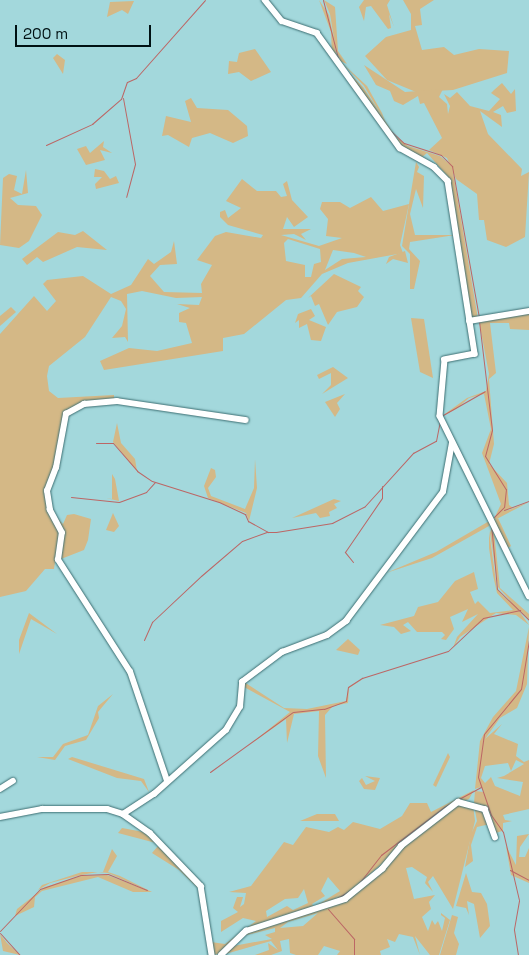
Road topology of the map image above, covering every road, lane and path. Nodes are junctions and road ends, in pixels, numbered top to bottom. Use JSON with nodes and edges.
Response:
{"nodes":[{"id":1,"x":265,"y":0,"type":"edge"},
{"id":2,"x":529,"y":311,"type":"edge"},
{"id":3,"x":470,"y":320,"type":"junction"},
{"id":4,"x":246,"y":420,"type":"dead end"},
{"id":5,"x":452,"y":443,"type":"junction"},
{"id":6,"x":529,"y":596,"type":"edge"},
{"id":7,"x":13,"y":781,"type":"dead end"},
{"id":8,"x":167,"y":781,"type":"junction"},
{"id":9,"x":0,"y":789,"type":"edge"},
{"id":10,"x":123,"y":814,"type":"junction"},
{"id":11,"x":0,"y":816,"type":"edge"},
{"id":12,"x":494,"y":837,"type":"dead end"},
{"id":13,"x":212,"y":955,"type":"edge"},
{"id":14,"x":221,"y":955,"type":"edge"}],
"edges":[{"from":1,"to":3,"type":"street"},
{"from":2,"to":3,"type":"street"},
{"from":3,"to":5,"type":"street"},
{"from":4,"to":8,"type":"street"},
{"from":5,"to":6,"type":"street"},
{"from":5,"to":8,"type":"street"},
{"from":7,"to":9,"type":"street"},
{"from":8,"to":10,"type":"street"},
{"from":10,"to":11,"type":"street"},
{"from":10,"to":13,"type":"street"},
{"from":12,"to":14,"type":"street"}]}
